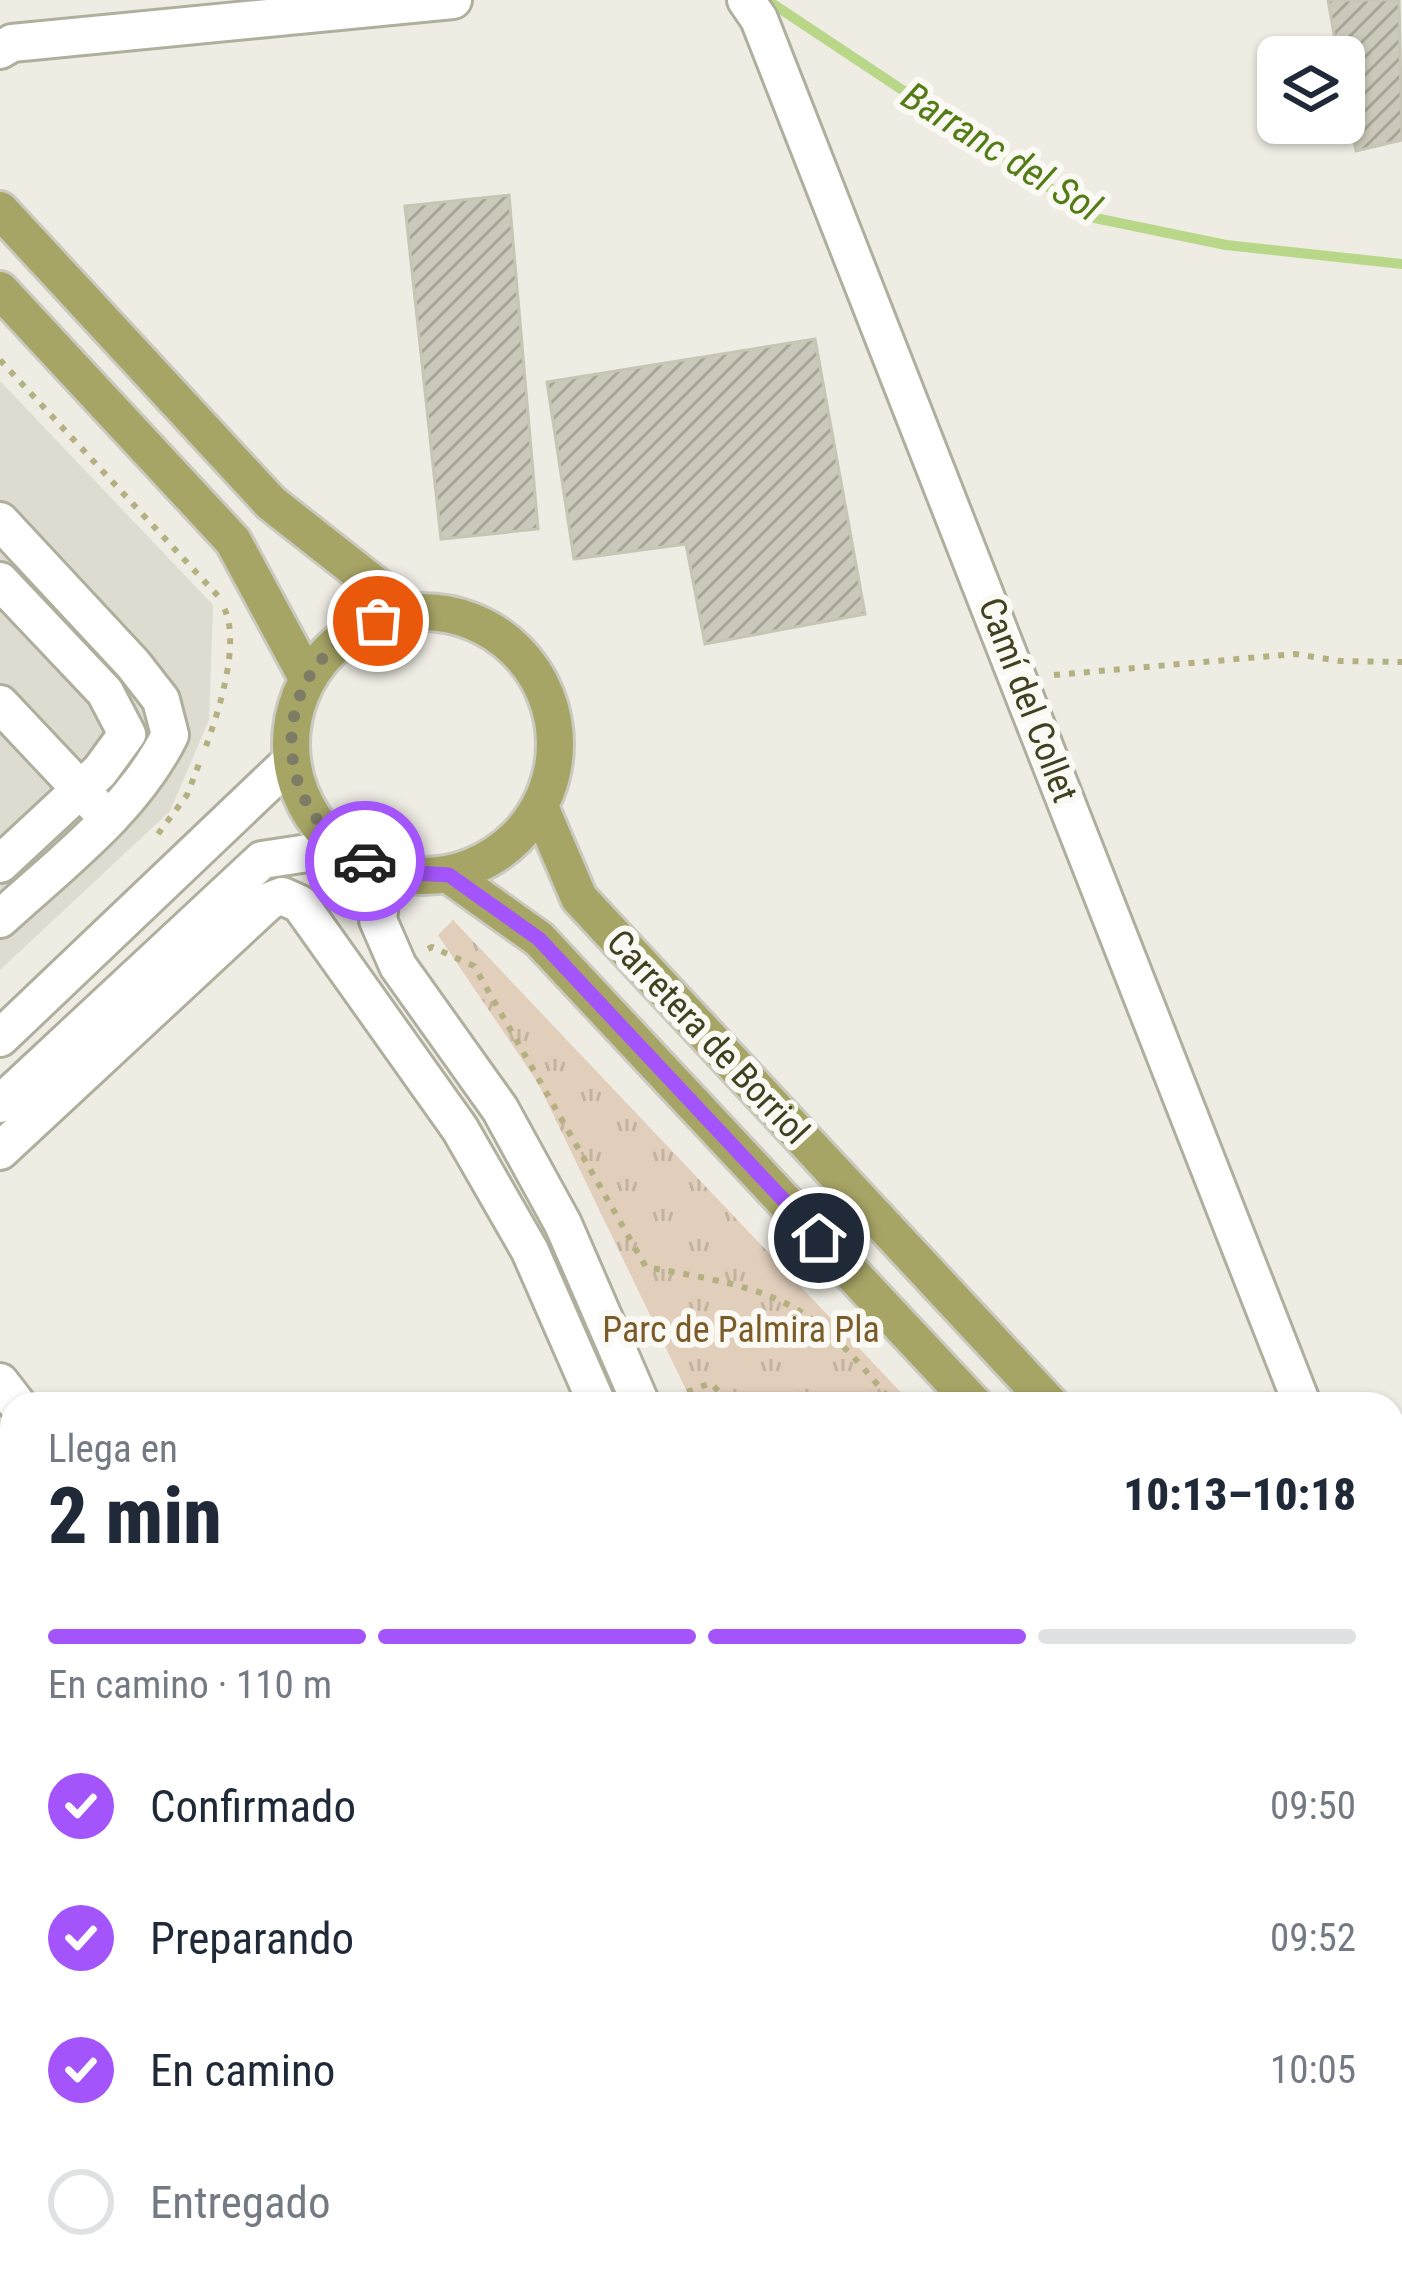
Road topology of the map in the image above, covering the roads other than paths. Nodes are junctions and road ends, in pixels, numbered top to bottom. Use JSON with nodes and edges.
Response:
{"nodes":[{"id":1,"x":453,"y":0,"type":"edge"},
{"id":2,"x":746,"y":0,"type":"edge"},
{"id":3,"x":221,"y":10,"type":"edge"},
{"id":4,"x":0,"y":50,"type":"edge"},
{"id":5,"x":0,"y":210,"type":"edge"},
{"id":6,"x":0,"y":290,"type":"edge"},
{"id":7,"x":0,"y":521,"type":"edge"},
{"id":8,"x":0,"y":580,"type":"edge"},
{"id":9,"x":407,"y":610,"type":"junction"},
{"id":10,"x":307,"y":678,"type":"junction"},
{"id":11,"x":6,"y":722,"type":"edge"},
{"id":12,"x":291,"y":761,"type":"junction"},
{"id":13,"x":80,"y":789,"type":"junction"},
{"id":14,"x":541,"y":809,"type":"junction"},
{"id":15,"x":108,"y":819,"type":"junction"},
{"id":16,"x":341,"y":848,"type":"junction"},
{"id":17,"x":0,"y":864,"type":"edge"},
{"id":18,"x":383,"y":871,"type":"junction"},
{"id":19,"x":449,"y":875,"type":"junction"},
{"id":20,"x":0,"y":919,"type":"edge"},
{"id":21,"x":0,"y":1038,"type":"edge"},
{"id":22,"x":0,"y":1104,"type":"edge"},
{"id":23,"x":0,"y":1151,"type":"edge"},
{"id":24,"x":592,"y":1392,"type":"edge"},
{"id":25,"x":636,"y":1392,"type":"edge"},
{"id":26,"x":963,"y":1392,"type":"edge"},
{"id":27,"x":1039,"y":1392,"type":"edge"},
{"id":28,"x":1298,"y":1392,"type":"edge"}],
"edges":[{"from":1,"to":3,"type":"street"},
{"from":2,"to":28,"type":"street","name":"Camí del Collet"},
{"from":3,"to":4,"type":"street"},
{"from":5,"to":9,"type":"main road"},
{"from":6,"to":10,"type":"main road"},
{"from":7,"to":15,"type":"street"},
{"from":8,"to":13,"type":"street"},
{"from":9,"to":10,"type":"main road"},
{"from":9,"to":14,"type":"main road"},
{"from":10,"to":12,"type":"main road"},
{"from":11,"to":13,"type":"street"},
{"from":12,"to":16,"type":"main road"},
{"from":12,"to":21,"type":"street"},
{"from":13,"to":15,"type":"street"},
{"from":13,"to":17,"type":"street"},
{"from":14,"to":19,"type":"main road"},
{"from":14,"to":27,"type":"main road","name":"Carretera de Borriol"},
{"from":15,"to":20,"type":"street"},
{"from":16,"to":18,"type":"main road"},
{"from":16,"to":22,"type":"street"},
{"from":18,"to":19,"type":"main road"},
{"from":18,"to":25,"type":"street"},
{"from":19,"to":26,"type":"main road","name":"Carretera de Borriol"},
{"from":23,"to":24,"type":"street"}]}
